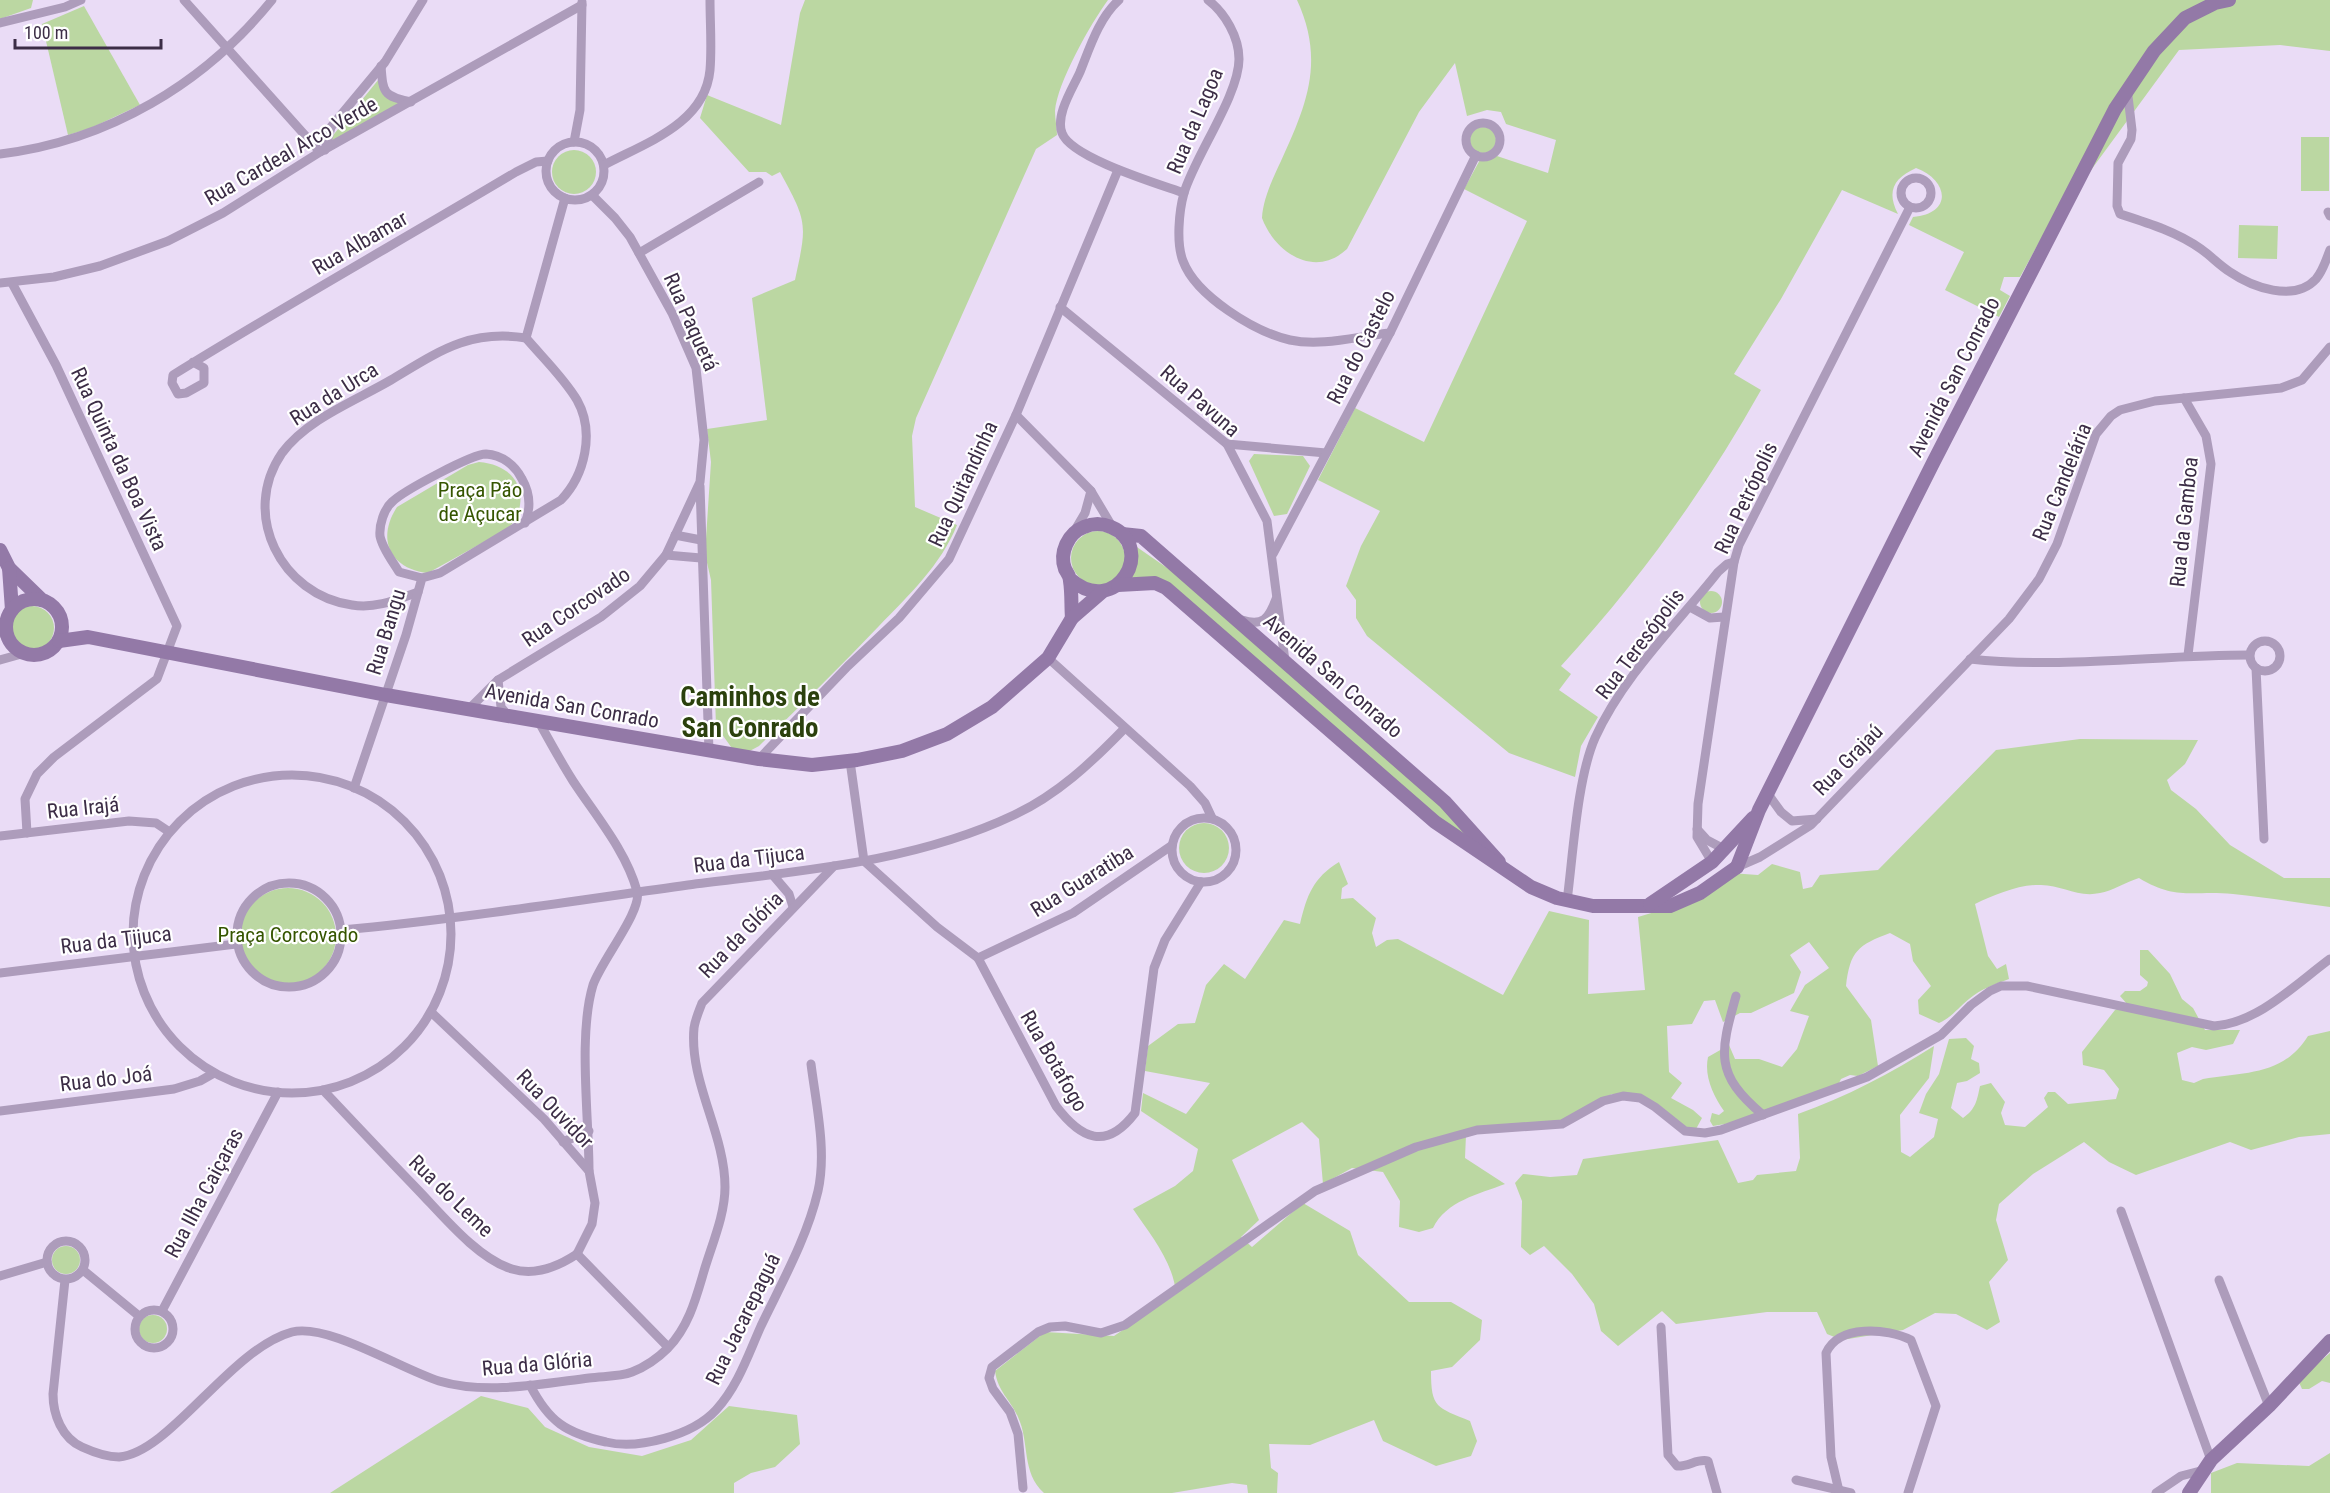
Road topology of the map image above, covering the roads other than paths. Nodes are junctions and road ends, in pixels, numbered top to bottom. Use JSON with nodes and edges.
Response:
{"nodes":[{"id":1,"x":45,"y":0,"type":"edge"},
{"id":2,"x":81,"y":0,"type":"edge"},
{"id":3,"x":184,"y":0,"type":"edge"},
{"id":4,"x":272,"y":0,"type":"edge"},
{"id":5,"x":423,"y":0,"type":"edge"},
{"id":6,"x":710,"y":0,"type":"edge"},
{"id":7,"x":1119,"y":0,"type":"edge"},
{"id":8,"x":1208,"y":0,"type":"edge"},
{"id":9,"x":2229,"y":0,"type":"edge"},
{"id":10,"x":582,"y":3,"type":"edge"},
{"id":11,"x":46,"y":10,"type":"junction"},
{"id":12,"x":0,"y":23,"type":"edge"},
{"id":13,"x":230,"y":48,"type":"junction"},
{"id":14,"x":381,"y":66,"type":"junction"},
{"id":15,"x":2127,"y":88,"type":"junction"},
{"id":16,"x":411,"y":102,"type":"junction"},
{"id":17,"x":574,"y":142,"type":"junction"},
{"id":18,"x":322,"y":151,"type":"junction"},
{"id":19,"x":0,"y":154,"type":"edge"},
{"id":20,"x":1476,"y":155,"type":"dead end"},
{"id":21,"x":548,"y":161,"type":"junction"},
{"id":22,"x":604,"y":165,"type":"junction"},
{"id":23,"x":1118,"y":170,"type":"junction"},
{"id":24,"x":759,"y":182,"type":"dead end"},
{"id":25,"x":1184,"y":193,"type":"junction"},
{"id":26,"x":592,"y":195,"type":"junction"},
{"id":27,"x":565,"y":198,"type":"junction"},
{"id":28,"x":1910,"y":207,"type":"dead end"},
{"id":29,"x":2330,"y":250,"type":"edge"},
{"id":30,"x":639,"y":254,"type":"junction"},
{"id":31,"x":0,"y":283,"type":"edge"},
{"id":32,"x":12,"y":283,"type":"junction"},
{"id":33,"x":1060,"y":307,"type":"junction"},
{"id":34,"x":1390,"y":333,"type":"junction"},
{"id":35,"x":526,"y":338,"type":"junction"},
{"id":36,"x":2330,"y":347,"type":"edge"},
{"id":37,"x":193,"y":362,"type":"dead end"},
{"id":38,"x":2184,"y":398,"type":"junction"},
{"id":39,"x":1016,"y":415,"type":"junction"},
{"id":40,"x":1227,"y":444,"type":"junction"},
{"id":41,"x":1326,"y":453,"type":"junction"},
{"id":42,"x":700,"y":482,"type":"junction"},
{"id":43,"x":1091,"y":491,"type":"junction"},
{"id":44,"x":524,"y":524,"type":"junction"},
{"id":45,"x":1118,"y":531,"type":"junction"},
{"id":46,"x":675,"y":535,"type":"junction"},
{"id":47,"x":1072,"y":535,"type":"junction"},
{"id":48,"x":701,"y":540,"type":"junction"},
{"id":49,"x":0,"y":550,"type":"edge"},
{"id":50,"x":1273,"y":554,"type":"junction"},
{"id":51,"x":666,"y":555,"type":"junction"},
{"id":52,"x":701,"y":558,"type":"junction"},
{"id":53,"x":1734,"y":562,"type":"junction"},
{"id":54,"x":9,"y":568,"type":"junction"},
{"id":55,"x":422,"y":578,"type":"junction"},
{"id":56,"x":1070,"y":579,"type":"junction"},
{"id":57,"x":1118,"y":585,"type":"junction"},
{"id":58,"x":418,"y":592,"type":"junction"},
{"id":59,"x":1102,"y":592,"type":"junction"},
{"id":60,"x":1277,"y":597,"type":"junction"},
{"id":61,"x":42,"y":600,"type":"junction"},
{"id":62,"x":1690,"y":607,"type":"junction"},
{"id":63,"x":1724,"y":617,"type":"junction"},
{"id":64,"x":1072,"y":618,"type":"junction"},
{"id":65,"x":1235,"y":618,"type":"junction"},
{"id":66,"x":6,"y":620,"type":"edge"},
{"id":67,"x":61,"y":620,"type":"junction"},
{"id":68,"x":88,"y":637,"type":"junction"},
{"id":69,"x":1991,"y":639,"type":"joint"},
{"id":70,"x":59,"y":641,"type":"junction"},
{"id":71,"x":25,"y":653,"type":"junction"},
{"id":72,"x":168,"y":653,"type":"junction"},
{"id":73,"x":2249,"y":655,"type":"junction"},
{"id":74,"x":2188,"y":656,"type":"junction"},
{"id":75,"x":1048,"y":658,"type":"junction"},
{"id":76,"x":1970,"y":659,"type":"junction"},
{"id":77,"x":0,"y":660,"type":"edge"},
{"id":78,"x":1285,"y":661,"type":"junction"},
{"id":79,"x":2256,"y":668,"type":"junction"},
{"id":80,"x":498,"y":680,"type":"junction"},
{"id":81,"x":386,"y":695,"type":"junction"},
{"id":82,"x":468,"y":710,"type":"junction"},
{"id":83,"x":509,"y":717,"type":"junction"},
{"id":84,"x":539,"y":722,"type":"junction"},
{"id":85,"x":1124,"y":729,"type":"junction"},
{"id":86,"x":709,"y":751,"type":"junction"},
{"id":87,"x":759,"y":759,"type":"junction"},
{"id":88,"x":850,"y":761,"type":"junction"},
{"id":89,"x":354,"y":788,"type":"junction"},
{"id":90,"x":1768,"y":794,"type":"junction"},
{"id":91,"x":1759,"y":810,"type":"junction"},
{"id":92,"x":1212,"y":818,"type":"junction"},
{"id":93,"x":1817,"y":819,"type":"junction"},
{"id":94,"x":1792,"y":821,"type":"junction"},
{"id":95,"x":1697,"y":829,"type":"junction"},
{"id":96,"x":168,"y":831,"type":"junction"},
{"id":97,"x":27,"y":832,"type":"junction"},
{"id":98,"x":0,"y":836,"type":"edge"},
{"id":99,"x":1791,"y":839,"type":"junction"},
{"id":100,"x":2264,"y":839,"type":"dead end"},
{"id":101,"x":1171,"y":846,"type":"junction"},
{"id":102,"x":1724,"y":849,"type":"junction"},
{"id":103,"x":864,"y":861,"type":"junction"},
{"id":104,"x":1712,"y":862,"type":"junction"},
{"id":105,"x":834,"y":866,"type":"junction"},
{"id":106,"x":1737,"y":867,"type":"junction"},
{"id":107,"x":1505,"y":868,"type":"junction"},
{"id":108,"x":772,"y":874,"type":"junction"},
{"id":109,"x":1723,"y":879,"type":"junction"},
{"id":110,"x":1201,"y":882,"type":"junction"},
{"id":111,"x":638,"y":892,"type":"junction"},
{"id":112,"x":1567,"y":901,"type":"junction"},
{"id":113,"x":1650,"y":904,"type":"junction"},
{"id":114,"x":793,"y":907,"type":"junction"},
{"id":115,"x":452,"y":920,"type":"junction"},
{"id":116,"x":342,"y":930,"type":"junction"},
{"id":117,"x":236,"y":944,"type":"junction"},
{"id":118,"x":134,"y":956,"type":"junction"},
{"id":119,"x":978,"y":958,"type":"junction"},
{"id":120,"x":2330,"y":959,"type":"edge"},
{"id":121,"x":0,"y":973,"type":"edge"},
{"id":122,"x":1736,"y":996,"type":"dead end"},
{"id":123,"x":431,"y":1012,"type":"junction"},
{"id":124,"x":811,"y":1064,"type":"dead end"},
{"id":125,"x":214,"y":1072,"type":"junction"},
{"id":126,"x":323,"y":1090,"type":"junction"},
{"id":127,"x":278,"y":1092,"type":"junction"},
{"id":128,"x":0,"y":1111,"type":"edge"},
{"id":129,"x":1763,"y":1115,"type":"junction"},
{"id":130,"x":589,"y":1131,"type":"junction"},
{"id":131,"x":563,"y":1142,"type":"junction"},
{"id":132,"x":589,"y":1171,"type":"junction"},
{"id":133,"x":2121,"y":1211,"type":"dead end"},
{"id":134,"x":578,"y":1254,"type":"junction"},
{"id":135,"x":47,"y":1262,"type":"junction"},
{"id":136,"x":83,"y":1270,"type":"junction"},
{"id":137,"x":0,"y":1275,"type":"edge"},
{"id":138,"x":65,"y":1280,"type":"junction"},
{"id":139,"x":2219,"y":1280,"type":"dead end"},
{"id":140,"x":162,"y":1311,"type":"junction"},
{"id":141,"x":139,"y":1316,"type":"junction"},
{"id":142,"x":1660,"y":1328,"type":"dead end"},
{"id":143,"x":2330,"y":1341,"type":"edge"},
{"id":144,"x":668,"y":1347,"type":"junction"},
{"id":145,"x":530,"y":1385,"type":"junction"},
{"id":146,"x":2269,"y":1406,"type":"junction"},
{"id":147,"x":2207,"y":1465,"type":"junction"},
{"id":148,"x":1796,"y":1480,"type":"dead end"},
{"id":149,"x":1025,"y":1491,"type":"edge"},
{"id":150,"x":1839,"y":1491,"type":"junction"},
{"id":151,"x":1012,"y":1493,"type":"edge"},
{"id":152,"x":1717,"y":1493,"type":"edge"},
{"id":153,"x":1851,"y":1493,"type":"edge"},
{"id":154,"x":1908,"y":1493,"type":"edge"},
{"id":155,"x":2156,"y":1493,"type":"edge"},
{"id":156,"x":2189,"y":1493,"type":"edge"}],
"edges":[{"from":1,"to":11,"type":"street"},
{"from":2,"to":11,"type":"street"},
{"from":3,"to":13,"type":"street"},
{"from":4,"to":13,"type":"street"},
{"from":5,"to":14,"type":"street"},
{"from":6,"to":22,"type":"street"},
{"from":7,"to":23,"type":"street","name":"Rua da Lagoa"},
{"from":8,"to":25,"type":"street","name":"Rua da Lagoa"},
{"from":9,"to":15,"type":"street","name":"Avenida San Conrado"},
{"from":10,"to":16,"type":"street","name":"Rua Cardeal Arco Verde"},
{"from":10,"to":17,"type":"street"},
{"from":11,"to":12,"type":"street"},
{"from":13,"to":18,"type":"street"},
{"from":13,"to":19,"type":"street"},
{"from":14,"to":16,"type":"street"},
{"from":14,"to":18,"type":"street"},
{"from":15,"to":29,"type":"street"},
{"from":15,"to":90,"type":"street","name":"Avenida San Conrado"},
{"from":16,"to":18,"type":"street","name":"Rua Cardeal Arco Verde"},
{"from":17,"to":21,"type":"street"},
{"from":17,"to":22,"type":"street"},
{"from":18,"to":32,"type":"street","name":"Rua Cardeal Arco Verde"},
{"from":20,"to":34,"type":"street","name":"Rua do Castelo"},
{"from":21,"to":27,"type":"street"},
{"from":21,"to":37,"type":"street","name":"Rua Albamar"},
{"from":22,"to":26,"type":"street"},
{"from":23,"to":25,"type":"street","name":"Rua da Lagoa"},
{"from":23,"to":33,"type":"street","name":"Rua Quitandinha"},
{"from":24,"to":30,"type":"street"},
{"from":25,"to":34,"type":"street","name":"Rua da Lagoa"},
{"from":26,"to":27,"type":"street"},
{"from":26,"to":30,"type":"street","name":"Rua Paquetá"},
{"from":27,"to":35,"type":"street"},
{"from":28,"to":53,"type":"street","name":"Rua Petrópolis"},
{"from":30,"to":42,"type":"street","name":"Rua Paquetá"},
{"from":31,"to":32,"type":"street","name":"Rua Cardeal Arco Verde"},
{"from":32,"to":72,"type":"street","name":"Rua Quinta da Boa Vista"},
{"from":33,"to":39,"type":"street","name":"Rua Quitandinha"},
{"from":33,"to":40,"type":"street","name":"Rua Pavuna"},
{"from":34,"to":41,"type":"street","name":"Rua do Castelo"},
{"from":35,"to":44,"type":"street","name":"Rua Bangu"},
{"from":35,"to":58,"type":"street","name":"Rua da Urca"},
{"from":36,"to":38,"type":"street","name":"Rua Candelária"},
{"from":38,"to":69,"type":"street","name":"Rua Candelária"},
{"from":38,"to":74,"type":"street","name":"Rua da Gamboa"},
{"from":39,"to":43,"type":"street"},
{"from":39,"to":87,"type":"street","name":"Rua Quitandinha"},
{"from":40,"to":41,"type":"street"},
{"from":40,"to":50,"type":"street","name":"Rua Pavuna"},
{"from":41,"to":50,"type":"street","name":"Rua do Castelo"},
{"from":42,"to":46,"type":"street","name":"Rua Paquetá"},
{"from":42,"to":48,"type":"street","name":"Rua Paquetá"},
{"from":43,"to":45,"type":"street"},
{"from":43,"to":47,"type":"street"},
{"from":44,"to":55,"type":"street","name":"Rua Bangu"},
{"from":44,"to":55,"type":"street"},
{"from":45,"to":47,"type":"street"},
{"from":45,"to":57,"type":"street"},
{"from":45,"to":65,"type":"street","name":"Avenida San Conrado"},
{"from":46,"to":48,"type":"street"},
{"from":46,"to":51,"type":"street","name":"Rua Paquetá"},
{"from":47,"to":56,"type":"street"},
{"from":48,"to":52,"type":"street","name":"Rua Paquetá"},
{"from":49,"to":54,"type":"street"},
{"from":50,"to":60,"type":"street","name":"Rua Pavuna"},
{"from":51,"to":52,"type":"street"},
{"from":51,"to":80,"type":"street","name":"Rua Corcovado"},
{"from":52,"to":86,"type":"street","name":"Rua Paquetá"},
{"from":53,"to":62,"type":"street","name":"Rua Teresópolis"},
{"from":53,"to":63,"type":"street","name":"Rua Petrópolis"},
{"from":54,"to":61,"type":"street"},
{"from":54,"to":66,"type":"street"},
{"from":55,"to":58,"type":"street","name":"Rua Bangu"},
{"from":56,"to":59,"type":"street"},
{"from":56,"to":64,"type":"street"},
{"from":57,"to":59,"type":"street"},
{"from":57,"to":107,"type":"street","name":"Avenida San Conrado"},
{"from":58,"to":81,"type":"street","name":"Rua Bangu"},
{"from":59,"to":64,"type":"street","name":"Avenida San Conrado"},
{"from":60,"to":65,"type":"street"},
{"from":60,"to":78,"type":"street","name":"Rua Pavuna"},
{"from":61,"to":66,"type":"street"},
{"from":61,"to":67,"type":"street"},
{"from":62,"to":63,"type":"street"},
{"from":62,"to":112,"type":"street","name":"Rua Teresópolis"},
{"from":63,"to":95,"type":"street","name":"Rua Petrópolis"},
{"from":64,"to":75,"type":"street","name":"Avenida San Conrado"},
{"from":65,"to":78,"type":"street","name":"Avenida San Conrado"},
{"from":66,"to":71,"type":"street"},
{"from":67,"to":68,"type":"street","name":"Avenida San Conrado"},
{"from":67,"to":70,"type":"street"},
{"from":68,"to":70,"type":"street","name":"Avenida San Conrado"},
{"from":68,"to":72,"type":"street","name":"Avenida San Conrado"},
{"from":69,"to":76,"type":"street","name":"Rua Grajaú"},
{"from":70,"to":71,"type":"street"},
{"from":71,"to":77,"type":"street"},
{"from":72,"to":81,"type":"street","name":"Avenida San Conrado"},
{"from":72,"to":97,"type":"street","name":"Rua Quinta da Boa Vista"},
{"from":73,"to":74,"type":"street"},
{"from":73,"to":79,"type":"street"},
{"from":73,"to":79,"type":"street"},
{"from":74,"to":76,"type":"street"},
{"from":75,"to":85,"type":"street"},
{"from":75,"to":88,"type":"street","name":"Avenida San Conrado"},
{"from":76,"to":93,"type":"street","name":"Rua Grajaú"},
{"from":78,"to":107,"type":"street","name":"Avenida San Conrado"},
{"from":79,"to":100,"type":"street"},
{"from":80,"to":82,"type":"street","name":"Rua Corcovado"},
{"from":80,"to":83,"type":"street"},
{"from":81,"to":82,"type":"street","name":"Avenida San Conrado"},
{"from":81,"to":89,"type":"street","name":"Rua Bangu"},
{"from":82,"to":83,"type":"street","name":"Avenida San Conrado"},
{"from":83,"to":84,"type":"street","name":"Avenida San Conrado"},
{"from":84,"to":86,"type":"street","name":"Avenida San Conrado"},
{"from":84,"to":111,"type":"street"},
{"from":85,"to":92,"type":"street"},
{"from":85,"to":103,"type":"street","name":"Rua da Tijuca"},
{"from":86,"to":87,"type":"street","name":"Avenida San Conrado"},
{"from":87,"to":88,"type":"street","name":"Avenida San Conrado"},
{"from":88,"to":103,"type":"street"},
{"from":89,"to":96,"type":"street"},
{"from":89,"to":115,"type":"street"},
{"from":90,"to":91,"type":"street","name":"Avenida San Conrado"},
{"from":90,"to":94,"type":"street"},
{"from":91,"to":102,"type":"street","name":"Avenida San Conrado"},
{"from":91,"to":106,"type":"street","name":"Avenida San Conrado"},
{"from":92,"to":101,"type":"street"},
{"from":92,"to":110,"type":"street"},
{"from":93,"to":94,"type":"street"},
{"from":93,"to":99,"type":"street","name":"Rua Grajaú"},
{"from":94,"to":99,"type":"street"},
{"from":95,"to":102,"type":"street"},
{"from":95,"to":104,"type":"street"},
{"from":96,"to":97,"type":"street","name":"Rua Irajá"},
{"from":96,"to":118,"type":"street"},
{"from":97,"to":98,"type":"street","name":"Rua Irajá"},
{"from":99,"to":106,"type":"street","name":"Rua Grajaú"},
{"from":101,"to":110,"type":"street"},
{"from":101,"to":119,"type":"street","name":"Rua Guaratiba"},
{"from":102,"to":104,"type":"street","name":"Avenida San Conrado"},
{"from":102,"to":106,"type":"street"},
{"from":103,"to":105,"type":"street","name":"Rua da Tijuca"},
{"from":103,"to":119,"type":"street","name":"Rua Botafogo"},
{"from":104,"to":109,"type":"street"},
{"from":104,"to":113,"type":"street"},
{"from":105,"to":108,"type":"street","name":"Rua da Tijuca"},
{"from":105,"to":114,"type":"street","name":"Rua da Glória"},
{"from":106,"to":109,"type":"street","name":"Avenida San Conrado"},
{"from":107,"to":112,"type":"street","name":"Avenida San Conrado"},
{"from":108,"to":111,"type":"street","name":"Rua da Tijuca"},
{"from":108,"to":114,"type":"street"},
{"from":109,"to":113,"type":"street","name":"Avenida San Conrado"},
{"from":110,"to":119,"type":"street","name":"Rua Botafogo"},
{"from":111,"to":115,"type":"street","name":"Rua da Tijuca"},
{"from":111,"to":130,"type":"street"},
{"from":112,"to":113,"type":"street","name":"Avenida San Conrado"},
{"from":114,"to":144,"type":"street","name":"Rua da Glória"},
{"from":115,"to":116,"type":"street","name":"Rua da Tijuca"},
{"from":115,"to":123,"type":"street"},
{"from":116,"to":117,"type":"street"},
{"from":116,"to":117,"type":"street"},
{"from":117,"to":118,"type":"street","name":"Rua da Tijuca"},
{"from":118,"to":121,"type":"street","name":"Rua da Tijuca"},
{"from":118,"to":125,"type":"street"},
{"from":120,"to":129,"type":"street"},
{"from":122,"to":129,"type":"street"},
{"from":123,"to":126,"type":"street"},
{"from":123,"to":131,"type":"street","name":"Rua Ouvidor"},
{"from":124,"to":145,"type":"street","name":"Rua Jacarepaguá"},
{"from":125,"to":127,"type":"street"},
{"from":125,"to":128,"type":"street","name":"Rua do Joá"},
{"from":126,"to":127,"type":"street"},
{"from":126,"to":134,"type":"street","name":"Rua do Leme"},
{"from":127,"to":140,"type":"street","name":"Rua Ilha Caiçaras"},
{"from":129,"to":149,"type":"street"},
{"from":130,"to":131,"type":"street"},
{"from":130,"to":132,"type":"street"},
{"from":131,"to":132,"type":"street","name":"Rua Ouvidor"},
{"from":132,"to":134,"type":"street","name":"Rua Ouvidor"},
{"from":133,"to":147,"type":"street"},
{"from":134,"to":144,"type":"street"},
{"from":135,"to":136,"type":"street"},
{"from":135,"to":137,"type":"street"},
{"from":135,"to":138,"type":"street"},
{"from":136,"to":138,"type":"street"},
{"from":136,"to":141,"type":"street"},
{"from":138,"to":145,"type":"street","name":"Rua da Glória"},
{"from":139,"to":146,"type":"street"},
{"from":140,"to":141,"type":"street"},
{"from":140,"to":141,"type":"street"},
{"from":142,"to":152,"type":"street"},
{"from":143,"to":146,"type":"street"},
{"from":144,"to":145,"type":"street","name":"Rua da Glória"},
{"from":146,"to":147,"type":"street"},
{"from":147,"to":155,"type":"street"},
{"from":147,"to":156,"type":"street"},
{"from":148,"to":150,"type":"street"},
{"from":149,"to":151,"type":"street"},
{"from":150,"to":153,"type":"street"},
{"from":150,"to":154,"type":"street"}]}
